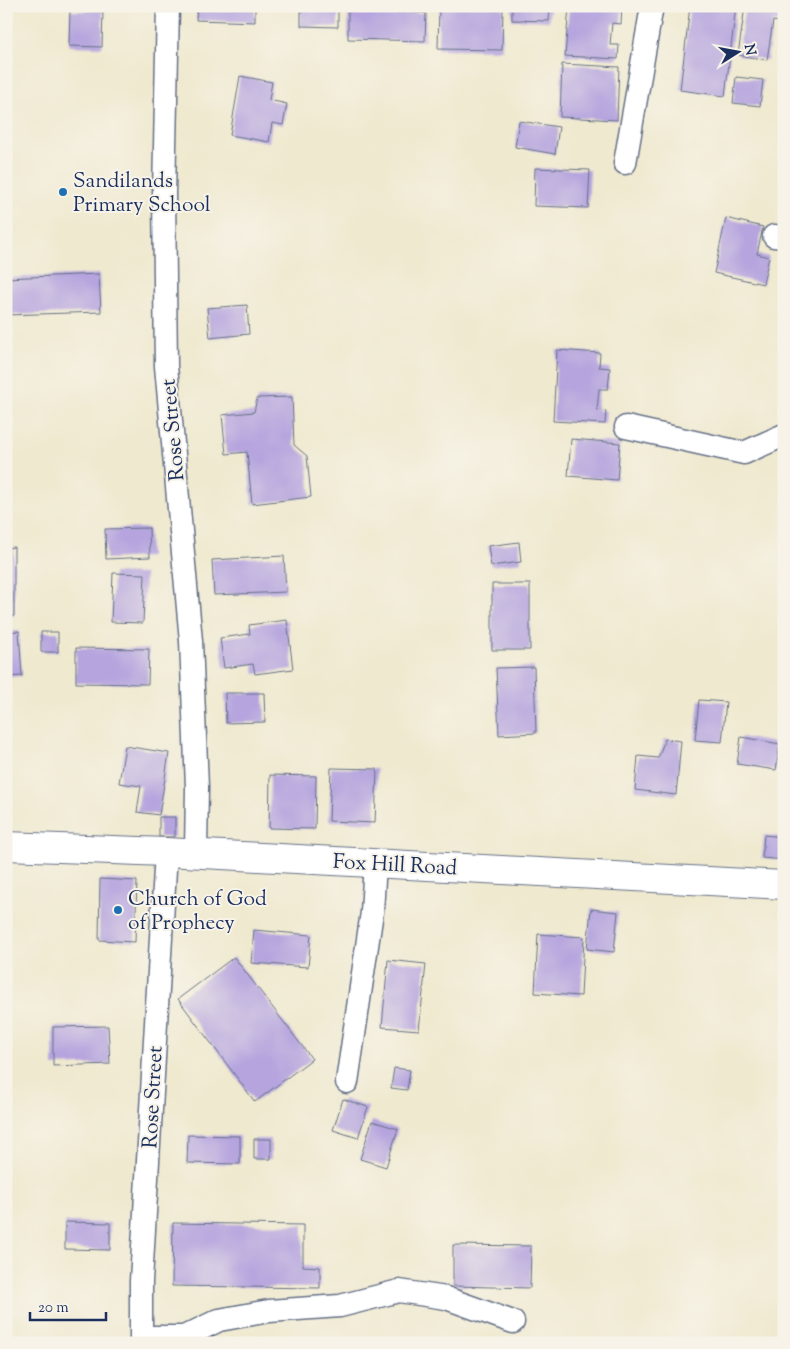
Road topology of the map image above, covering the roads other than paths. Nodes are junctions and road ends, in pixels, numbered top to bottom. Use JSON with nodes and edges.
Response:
{"nodes":[{"id":1,"x":168,"y":6,"type":"edge"},
{"id":2,"x":652,"y":6,"type":"edge"},
{"id":3,"x":625,"y":164,"type":"dead end"},
{"id":4,"x":626,"y":426,"type":"dead end"},
{"id":5,"x":784,"y":435,"type":"edge"},
{"id":6,"x":6,"y":846,"type":"edge"},
{"id":7,"x":166,"y":852,"type":"junction"},
{"id":8,"x":196,"y":853,"type":"junction"},
{"id":9,"x":375,"y":863,"type":"junction"},
{"id":10,"x":784,"y":885,"type":"edge"},
{"id":11,"x":347,"y":1082,"type":"dead end"},
{"id":12,"x":513,"y":1322,"type":"dead end"},
{"id":13,"x":141,"y":1340,"type":"edge"}],
"edges":[{"from":1,"to":8,"type":"street","name":"Rose Street"},
{"from":2,"to":3,"type":"street"},
{"from":4,"to":5,"type":"street"},
{"from":6,"to":7,"type":"main road","name":"Fox Hill Road"},
{"from":7,"to":8,"type":"main road","name":"Fox Hill Road"},
{"from":7,"to":13,"type":"street","name":"Rose Street"},
{"from":8,"to":9,"type":"main road","name":"Fox Hill Road"},
{"from":9,"to":10,"type":"main road","name":"Fox Hill Road"},
{"from":9,"to":11,"type":"street"},
{"from":12,"to":13,"type":"street"}]}
